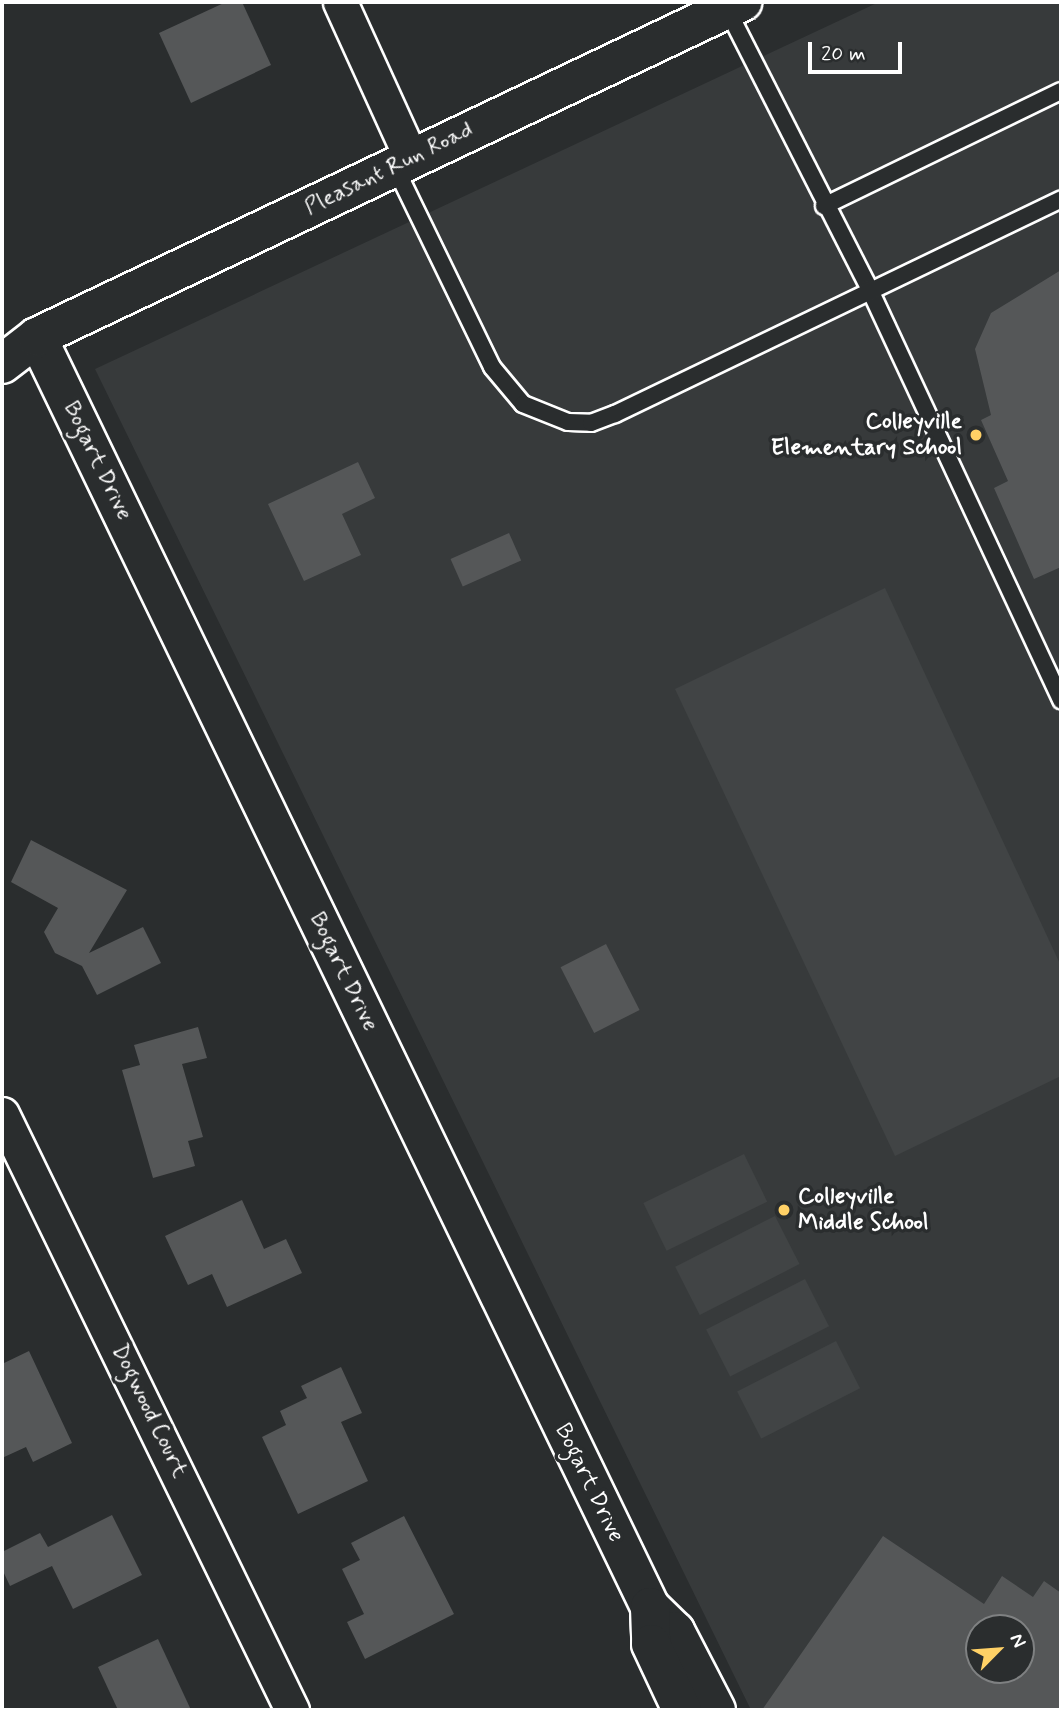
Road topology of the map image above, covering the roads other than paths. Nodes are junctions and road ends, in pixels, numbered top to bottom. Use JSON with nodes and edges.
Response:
{"nodes":[{"id":1,"x":340,"y":2,"type":"edge"},
{"id":2,"x":735,"y":5,"type":"edge"},
{"id":3,"x":1061,"y":91,"type":"edge"},
{"id":4,"x":403,"y":162,"type":"junction"},
{"id":5,"x":1061,"y":199,"type":"edge"},
{"id":6,"x":824,"y":206,"type":"junction"},
{"id":7,"x":869,"y":288,"type":"junction"},
{"id":8,"x":19,"y":338,"type":"edge"},
{"id":9,"x":2,"y":364,"type":"edge"},
{"id":10,"x":1061,"y":700,"type":"edge"},
{"id":11,"x":2,"y":1114,"type":"edge"},
{"id":12,"x":650,"y":1607,"type":"junction"},
{"id":13,"x":292,"y":1710,"type":"edge"},
{"id":14,"x":682,"y":1710,"type":"edge"},
{"id":15,"x":716,"y":1710,"type":"edge"}],
"edges":[{"from":1,"to":4,"type":"street"},
{"from":2,"to":4,"type":"street","name":"Pleasant Run Road"},
{"from":2,"to":6,"type":"lane"},
{"from":3,"to":6,"type":"lane"},
{"from":4,"to":7,"type":"lane"},
{"from":4,"to":8,"type":"street","name":"Pleasant Run Road"},
{"from":5,"to":7,"type":"lane"},
{"from":6,"to":7,"type":"lane"},
{"from":7,"to":10,"type":"lane"},
{"from":8,"to":9,"type":"street","name":"Pleasant Run Road"},
{"from":8,"to":12,"type":"street","name":"Bogart Drive"},
{"from":11,"to":13,"type":"street","name":"Dogwood Court"},
{"from":12,"to":14,"type":"street","name":"Bogart Drive"},
{"from":12,"to":15,"type":"street","name":"Bogart Drive"}]}
